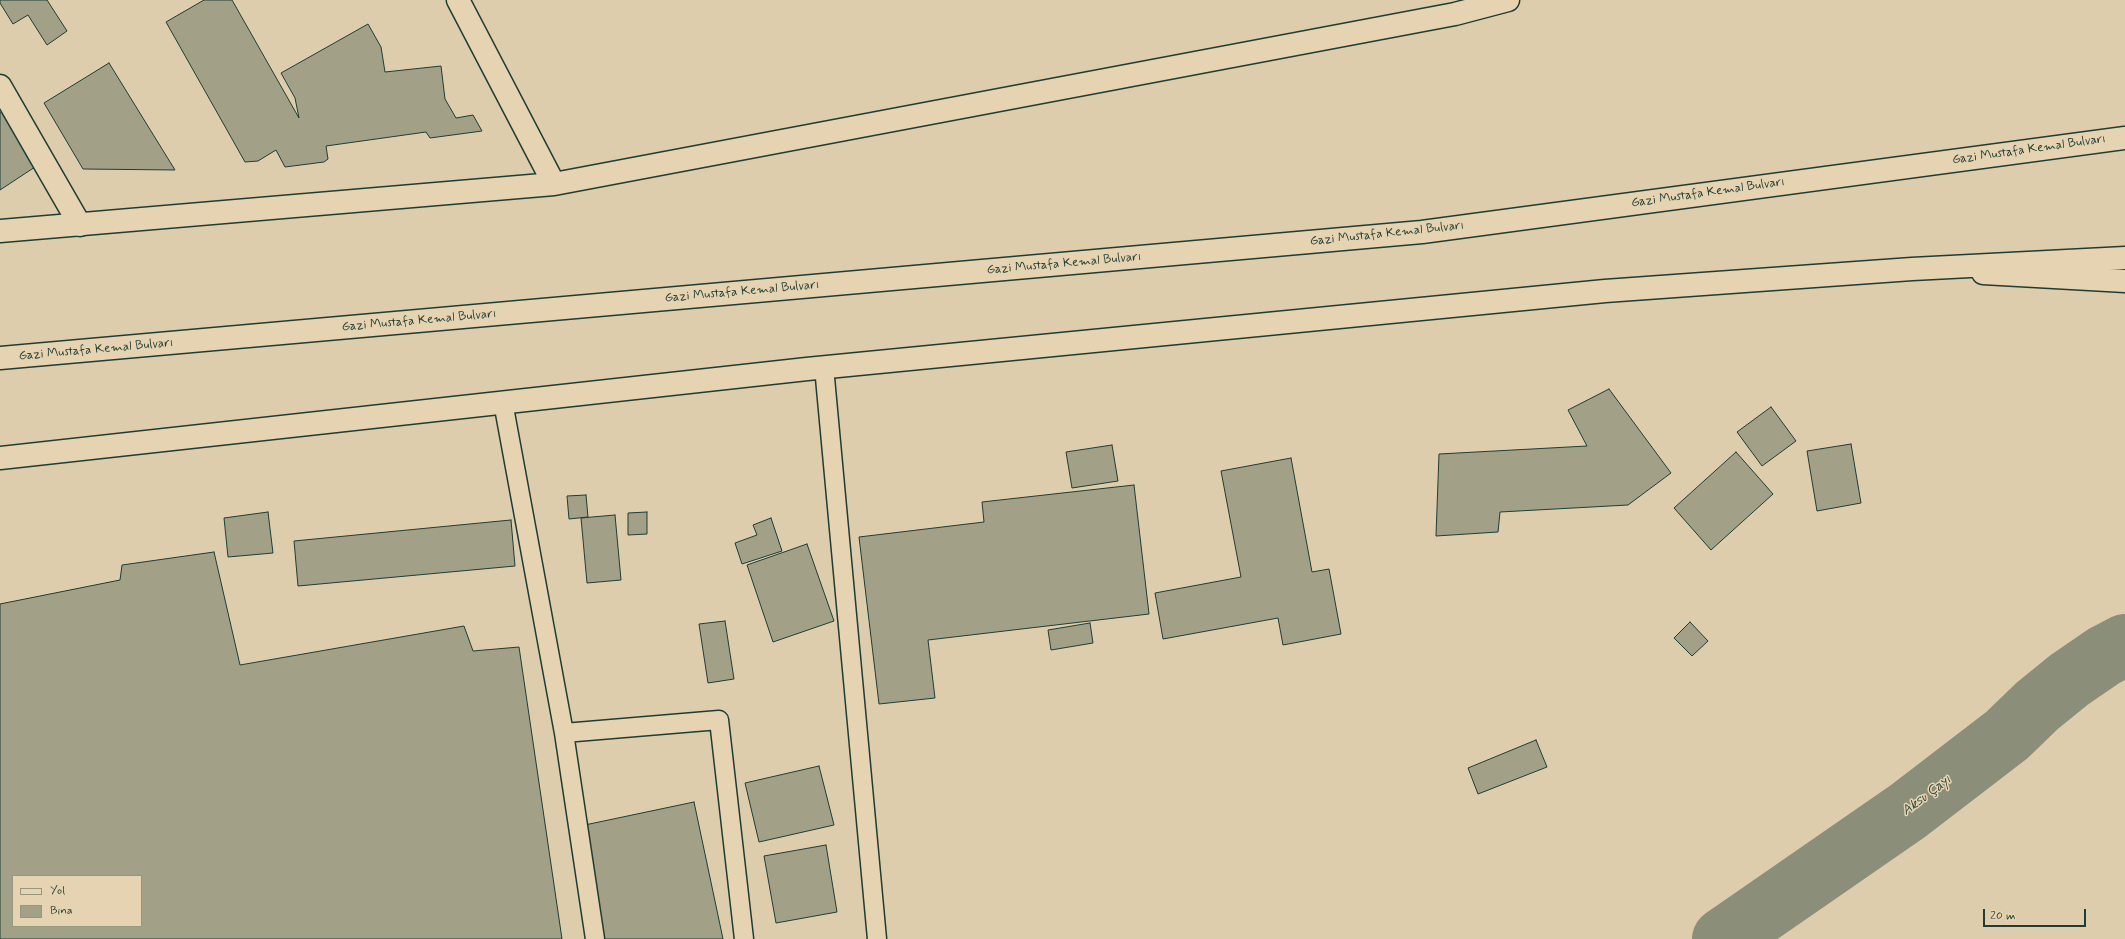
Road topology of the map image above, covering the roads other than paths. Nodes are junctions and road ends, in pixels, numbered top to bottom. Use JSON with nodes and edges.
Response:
{"nodes":[{"id":1,"x":458,"y":0,"type":"edge"},
{"id":2,"x":1508,"y":0,"type":"edge"},
{"id":3,"x":0,"y":86,"type":"edge"},
{"id":4,"x":2125,"y":138,"type":"edge"},
{"id":5,"x":554,"y":184,"type":"junction"},
{"id":6,"x":80,"y":225,"type":"junction"},
{"id":7,"x":0,"y":231,"type":"edge"},
{"id":8,"x":2125,"y":258,"type":"edge"},
{"id":9,"x":1912,"y":269,"type":"junction"},
{"id":10,"x":2125,"y":281,"type":"edge"},
{"id":11,"x":0,"y":358,"type":"edge"},
{"id":12,"x":824,"y":367,"type":"junction"},
{"id":13,"x":502,"y":402,"type":"junction"},
{"id":14,"x":0,"y":458,"type":"edge"},
{"id":15,"x":564,"y":733,"type":"junction"},
{"id":16,"x":595,"y":939,"type":"edge"},
{"id":17,"x":744,"y":939,"type":"edge"},
{"id":18,"x":877,"y":939,"type":"edge"}],
"edges":[{"from":1,"to":5,"type":"main road"},
{"from":2,"to":5,"type":"main road"},
{"from":3,"to":6,"type":"main road"},
{"from":4,"to":11,"type":"main road","name":"Gazi Mustafa Kemal Bulvarı"},
{"from":5,"to":6,"type":"main road"},
{"from":6,"to":7,"type":"main road"},
{"from":8,"to":9,"type":"main road"},
{"from":9,"to":10,"type":"main road"},
{"from":9,"to":12,"type":"main road"},
{"from":12,"to":13,"type":"main road"},
{"from":12,"to":18,"type":"lane"},
{"from":13,"to":14,"type":"main road"},
{"from":13,"to":15,"type":"lane"},
{"from":15,"to":16,"type":"lane"},
{"from":15,"to":17,"type":"lane"}]}
